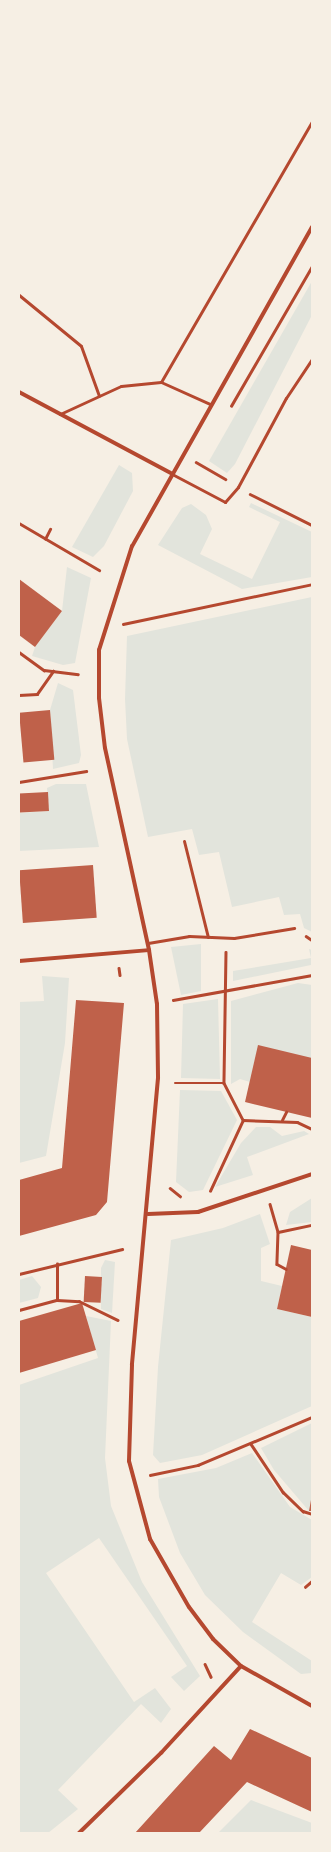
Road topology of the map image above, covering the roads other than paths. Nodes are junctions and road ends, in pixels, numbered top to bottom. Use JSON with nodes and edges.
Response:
{"nodes":[{"id":1,"x":312,"y":122,"type":"edge"},
{"id":2,"x":312,"y":227,"type":"edge"},
{"id":3,"x":19,"y":295,"type":"edge"},
{"id":4,"x":312,"y":359,"type":"edge"},
{"id":5,"x":160,"y":382,"type":"junction"},
{"id":6,"x":19,"y":392,"type":"edge"},
{"id":7,"x":99,"y":396,"type":"junction"},
{"id":8,"x":210,"y":404,"type":"junction"},
{"id":9,"x":60,"y":414,"type":"junction"},
{"id":10,"x":171,"y":473,"type":"junction"},
{"id":11,"x":184,"y":841,"type":"dead end"},
{"id":12,"x":294,"y":928,"type":"dead end"},
{"id":13,"x":208,"y":937,"type":"junction"},
{"id":14,"x":148,"y":943,"type":"junction"},
{"id":15,"x":149,"y":950,"type":"junction"},
{"id":16,"x":19,"y":961,"type":"edge"},
{"id":17,"x":312,"y":1174,"type":"edge"},
{"id":18,"x":148,"y":1214,"type":"junction"},
{"id":19,"x":241,"y":1666,"type":"junction"},
{"id":20,"x":312,"y":1706,"type":"edge"},
{"id":21,"x":79,"y":1833,"type":"edge"}],
"edges":[{"from":1,"to":5,"type":"lane"},
{"from":2,"to":8,"type":"street"},
{"from":3,"to":7,"type":"lane"},
{"from":4,"to":10,"type":"lane"},
{"from":5,"to":7,"type":"lane"},
{"from":5,"to":8,"type":"lane"},
{"from":6,"to":9,"type":"street"},
{"from":7,"to":9,"type":"lane"},
{"from":8,"to":10,"type":"street"},
{"from":9,"to":10,"type":"street"},
{"from":10,"to":14,"type":"street"},
{"from":11,"to":13,"type":"lane"},
{"from":12,"to":13,"type":"lane"},
{"from":13,"to":14,"type":"lane"},
{"from":14,"to":15,"type":"street"},
{"from":15,"to":16,"type":"street"},
{"from":15,"to":18,"type":"street"},
{"from":17,"to":18,"type":"street"},
{"from":18,"to":19,"type":"street"},
{"from":19,"to":20,"type":"street"},
{"from":19,"to":21,"type":"street"}]}
